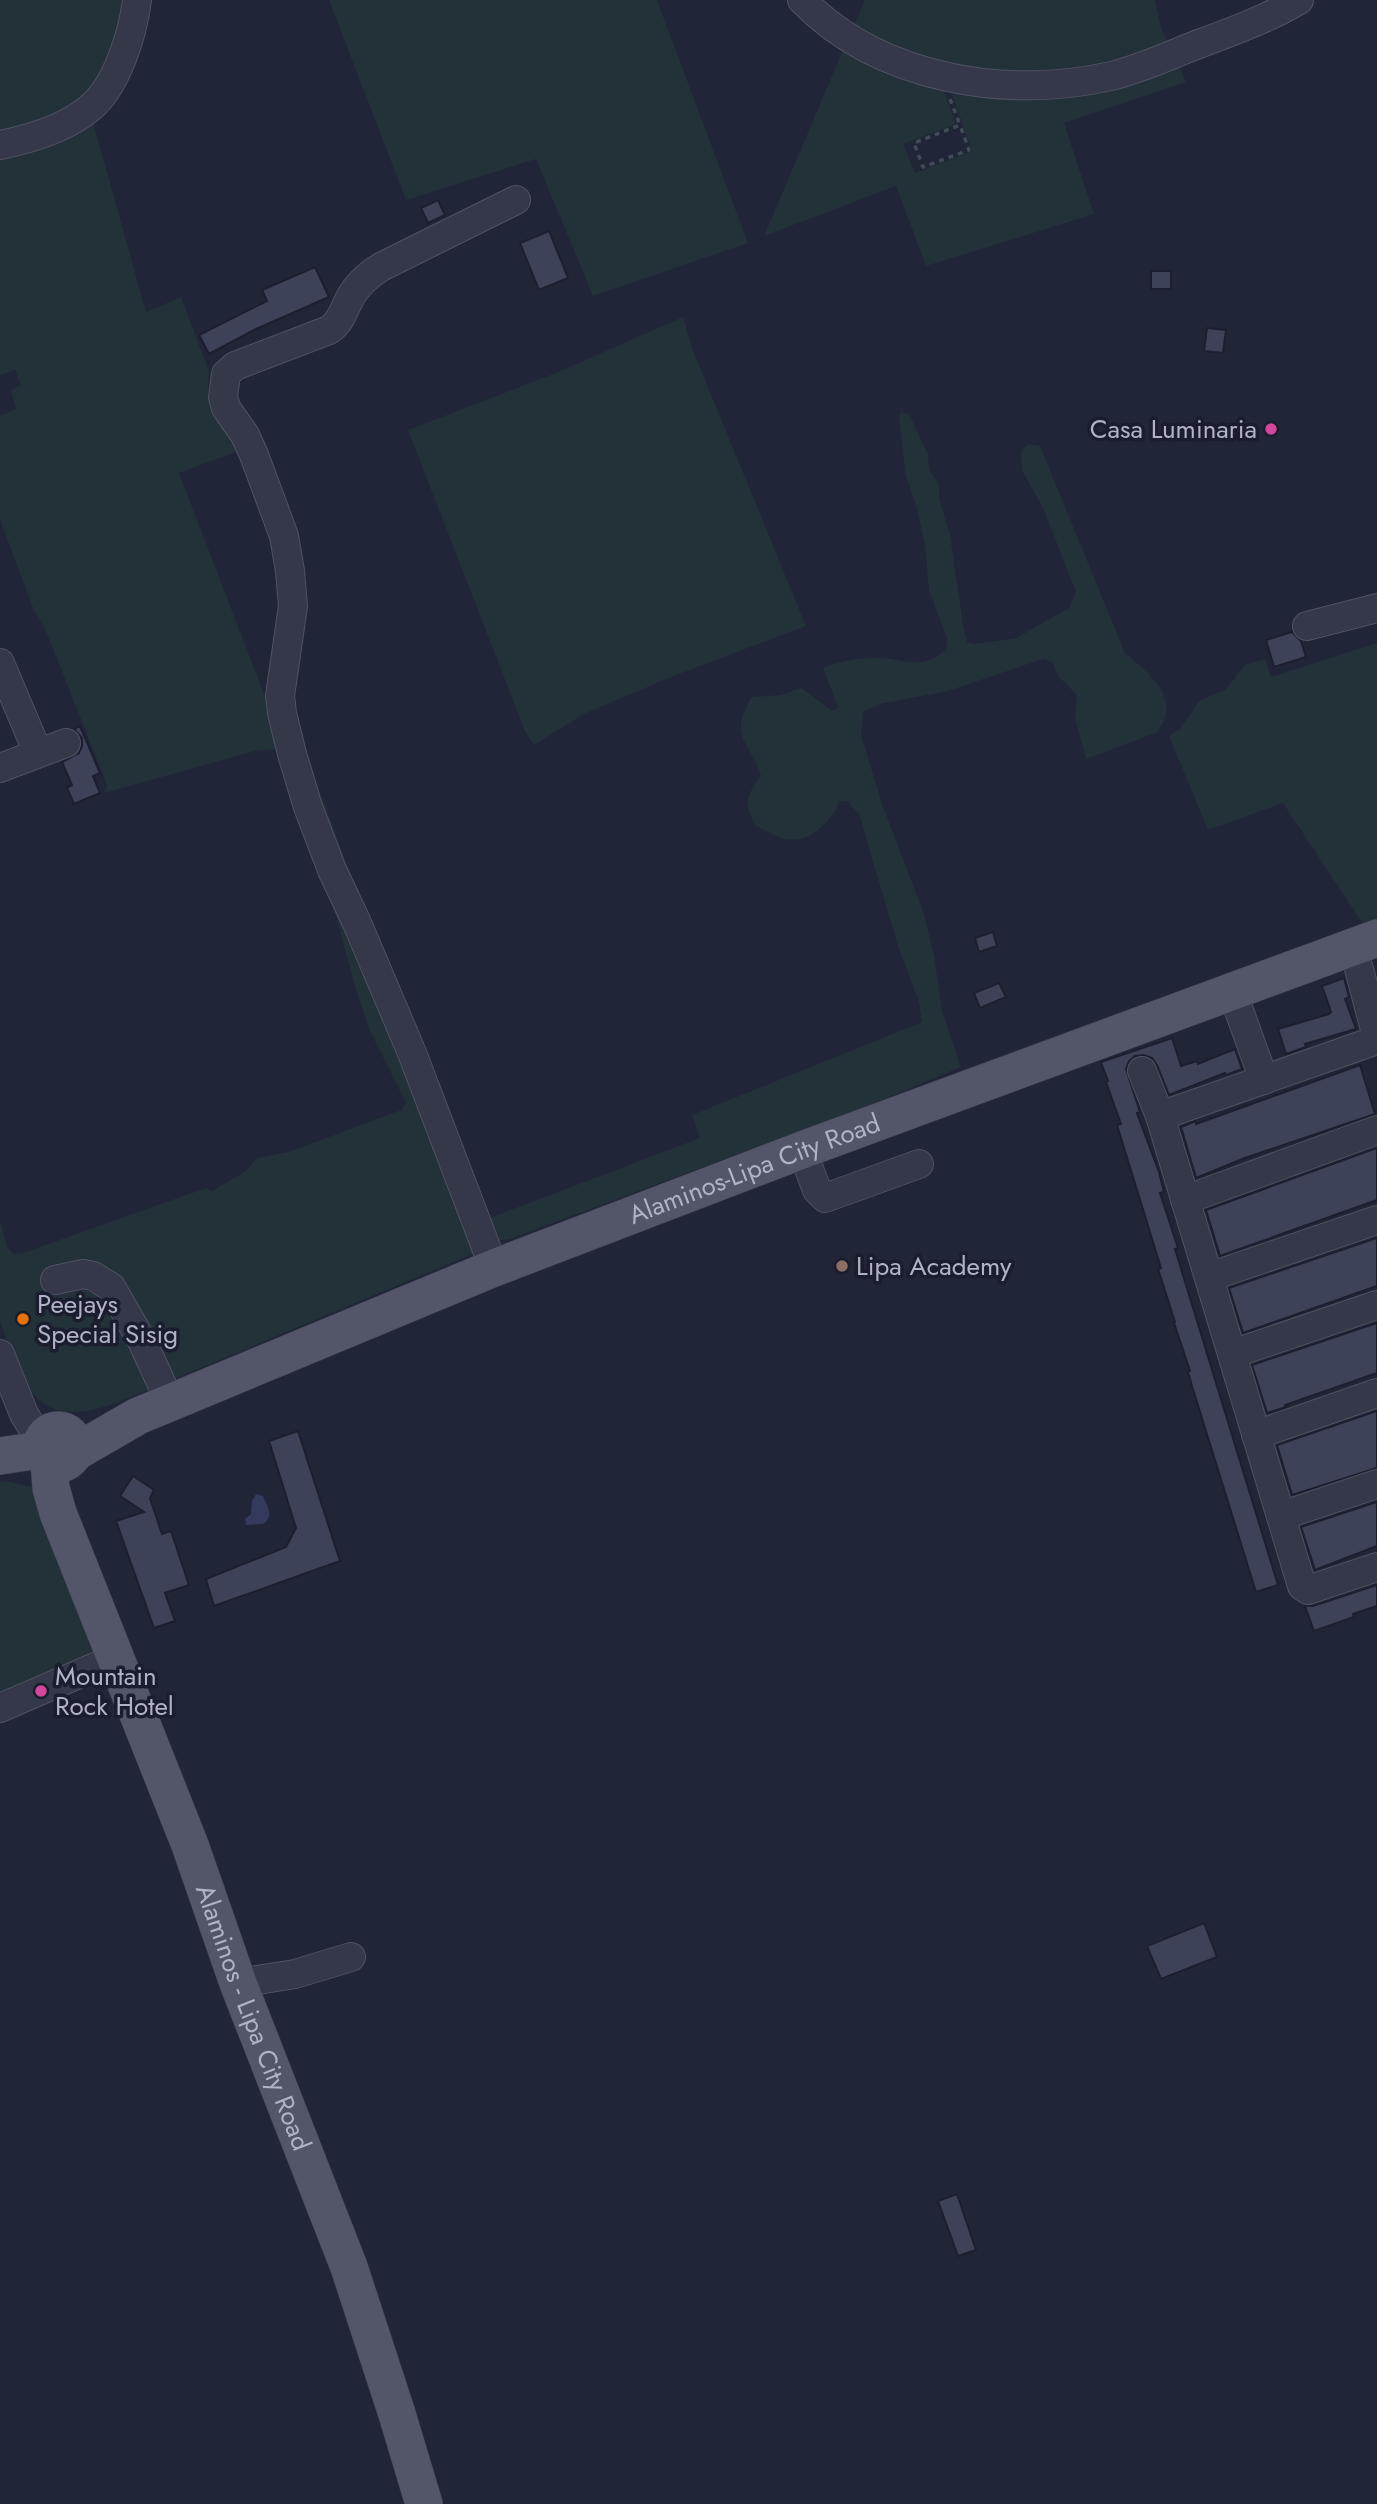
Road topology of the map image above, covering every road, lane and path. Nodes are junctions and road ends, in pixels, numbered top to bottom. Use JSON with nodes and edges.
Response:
{"nodes":[{"id":1,"x":137,"y":0,"type":"edge"},
{"id":2,"x":802,"y":0,"type":"edge"},
{"id":3,"x":1299,"y":0,"type":"edge"},
{"id":4,"x":949,"y":77,"type":"junction"},
{"id":5,"x":960,"y":125,"type":"junction"},
{"id":6,"x":0,"y":145,"type":"edge"},
{"id":7,"x":516,"y":200,"type":"dead end"},
{"id":8,"x":1377,"y":608,"type":"edge"},
{"id":9,"x":1307,"y":626,"type":"dead end"},
{"id":10,"x":0,"y":663,"type":"edge"},
{"id":11,"x":66,"y":743,"type":"dead end"},
{"id":12,"x":38,"y":753,"type":"junction"},
{"id":13,"x":0,"y":768,"type":"edge"},
{"id":14,"x":1377,"y":938,"type":"edge"},
{"id":15,"x":1359,"y":970,"type":"dead end"},
{"id":16,"x":1232,"y":991,"type":"junction"},
{"id":17,"x":1377,"y":1038,"type":"edge"},
{"id":18,"x":1142,"y":1070,"type":"dead end"},
{"id":19,"x":1264,"y":1080,"type":"junction"},
{"id":20,"x":1160,"y":1116,"type":"junction"},
{"id":21,"x":1377,"y":1130,"type":"edge"},
{"id":22,"x":802,"y":1150,"type":"junction"},
{"id":23,"x":919,"y":1164,"type":"dead end"},
{"id":24,"x":1185,"y":1200,"type":"junction"},
{"id":25,"x":1377,"y":1220,"type":"edge"},
{"id":26,"x":494,"y":1268,"type":"junction"},
{"id":27,"x":1209,"y":1277,"type":"junction"},
{"id":28,"x":55,"y":1280,"type":"dead end"},
{"id":29,"x":1377,"y":1305,"type":"edge"},
{"id":30,"x":0,"y":1354,"type":"edge"},
{"id":31,"x":1232,"y":1354,"type":"junction"},
{"id":32,"x":1377,"y":1393,"type":"edge"},
{"id":33,"x":154,"y":1409,"type":"junction"},
{"id":34,"x":1256,"y":1435,"type":"junction"},
{"id":35,"x":56,"y":1447,"type":"junction"},
{"id":36,"x":0,"y":1456,"type":"edge"},
{"id":37,"x":1377,"y":1484,"type":"edge"},
{"id":38,"x":1281,"y":1516,"type":"junction"},
{"id":39,"x":1377,"y":1567,"type":"edge"},
{"id":40,"x":116,"y":1658,"type":"junction"},
{"id":41,"x":0,"y":1709,"type":"edge"},
{"id":42,"x":351,"y":1957,"type":"dead end"},
{"id":43,"x":238,"y":1983,"type":"junction"},
{"id":44,"x":424,"y":2504,"type":"edge"}],
"edges":[{"from":1,"to":6,"type":"street"},
{"from":2,"to":4,"type":"street"},
{"from":3,"to":4,"type":"street"},
{"from":4,"to":5,"type":"path"},
{"from":5,"to":5,"type":"path"},
{"from":7,"to":26,"type":"street"},
{"from":8,"to":9,"type":"street"},
{"from":10,"to":12,"type":"street"},
{"from":11,"to":12,"type":"street"},
{"from":12,"to":13,"type":"street"},
{"from":14,"to":16,"type":"main road","name":"Alaminos-Lipa City Road"},
{"from":15,"to":17,"type":"street"},
{"from":16,"to":19,"type":"street"},
{"from":16,"to":22,"type":"main road","name":"Alaminos-Lipa City Road"},
{"from":17,"to":19,"type":"street"},
{"from":18,"to":20,"type":"street"},
{"from":19,"to":20,"type":"street"},
{"from":20,"to":24,"type":"street"},
{"from":21,"to":24,"type":"street"},
{"from":22,"to":23,"type":"street"},
{"from":22,"to":26,"type":"main road","name":"Alaminos-Lipa City Road"},
{"from":24,"to":27,"type":"street"},
{"from":25,"to":27,"type":"street"},
{"from":26,"to":33,"type":"main road","name":"Alaminos-Lipa City Road"},
{"from":27,"to":31,"type":"street"},
{"from":28,"to":33,"type":"street"},
{"from":29,"to":31,"type":"street"},
{"from":30,"to":35,"type":"street"},
{"from":31,"to":34,"type":"street"},
{"from":32,"to":34,"type":"street"},
{"from":33,"to":35,"type":"main road","name":"Alaminos-Lipa City Road"},
{"from":34,"to":38,"type":"street"},
{"from":35,"to":36,"type":"main road","name":"Alaminos-Lipa City Road"},
{"from":35,"to":40,"type":"main road","name":"Alaminos - Lipa City Road"},
{"from":37,"to":38,"type":"street"},
{"from":38,"to":39,"type":"street"},
{"from":40,"to":41,"type":"street"},
{"from":40,"to":43,"type":"main road","name":"Alaminos - Lipa City Road"},
{"from":42,"to":43,"type":"street"},
{"from":43,"to":44,"type":"main road","name":"Alaminos - Lipa City Road"}]}
